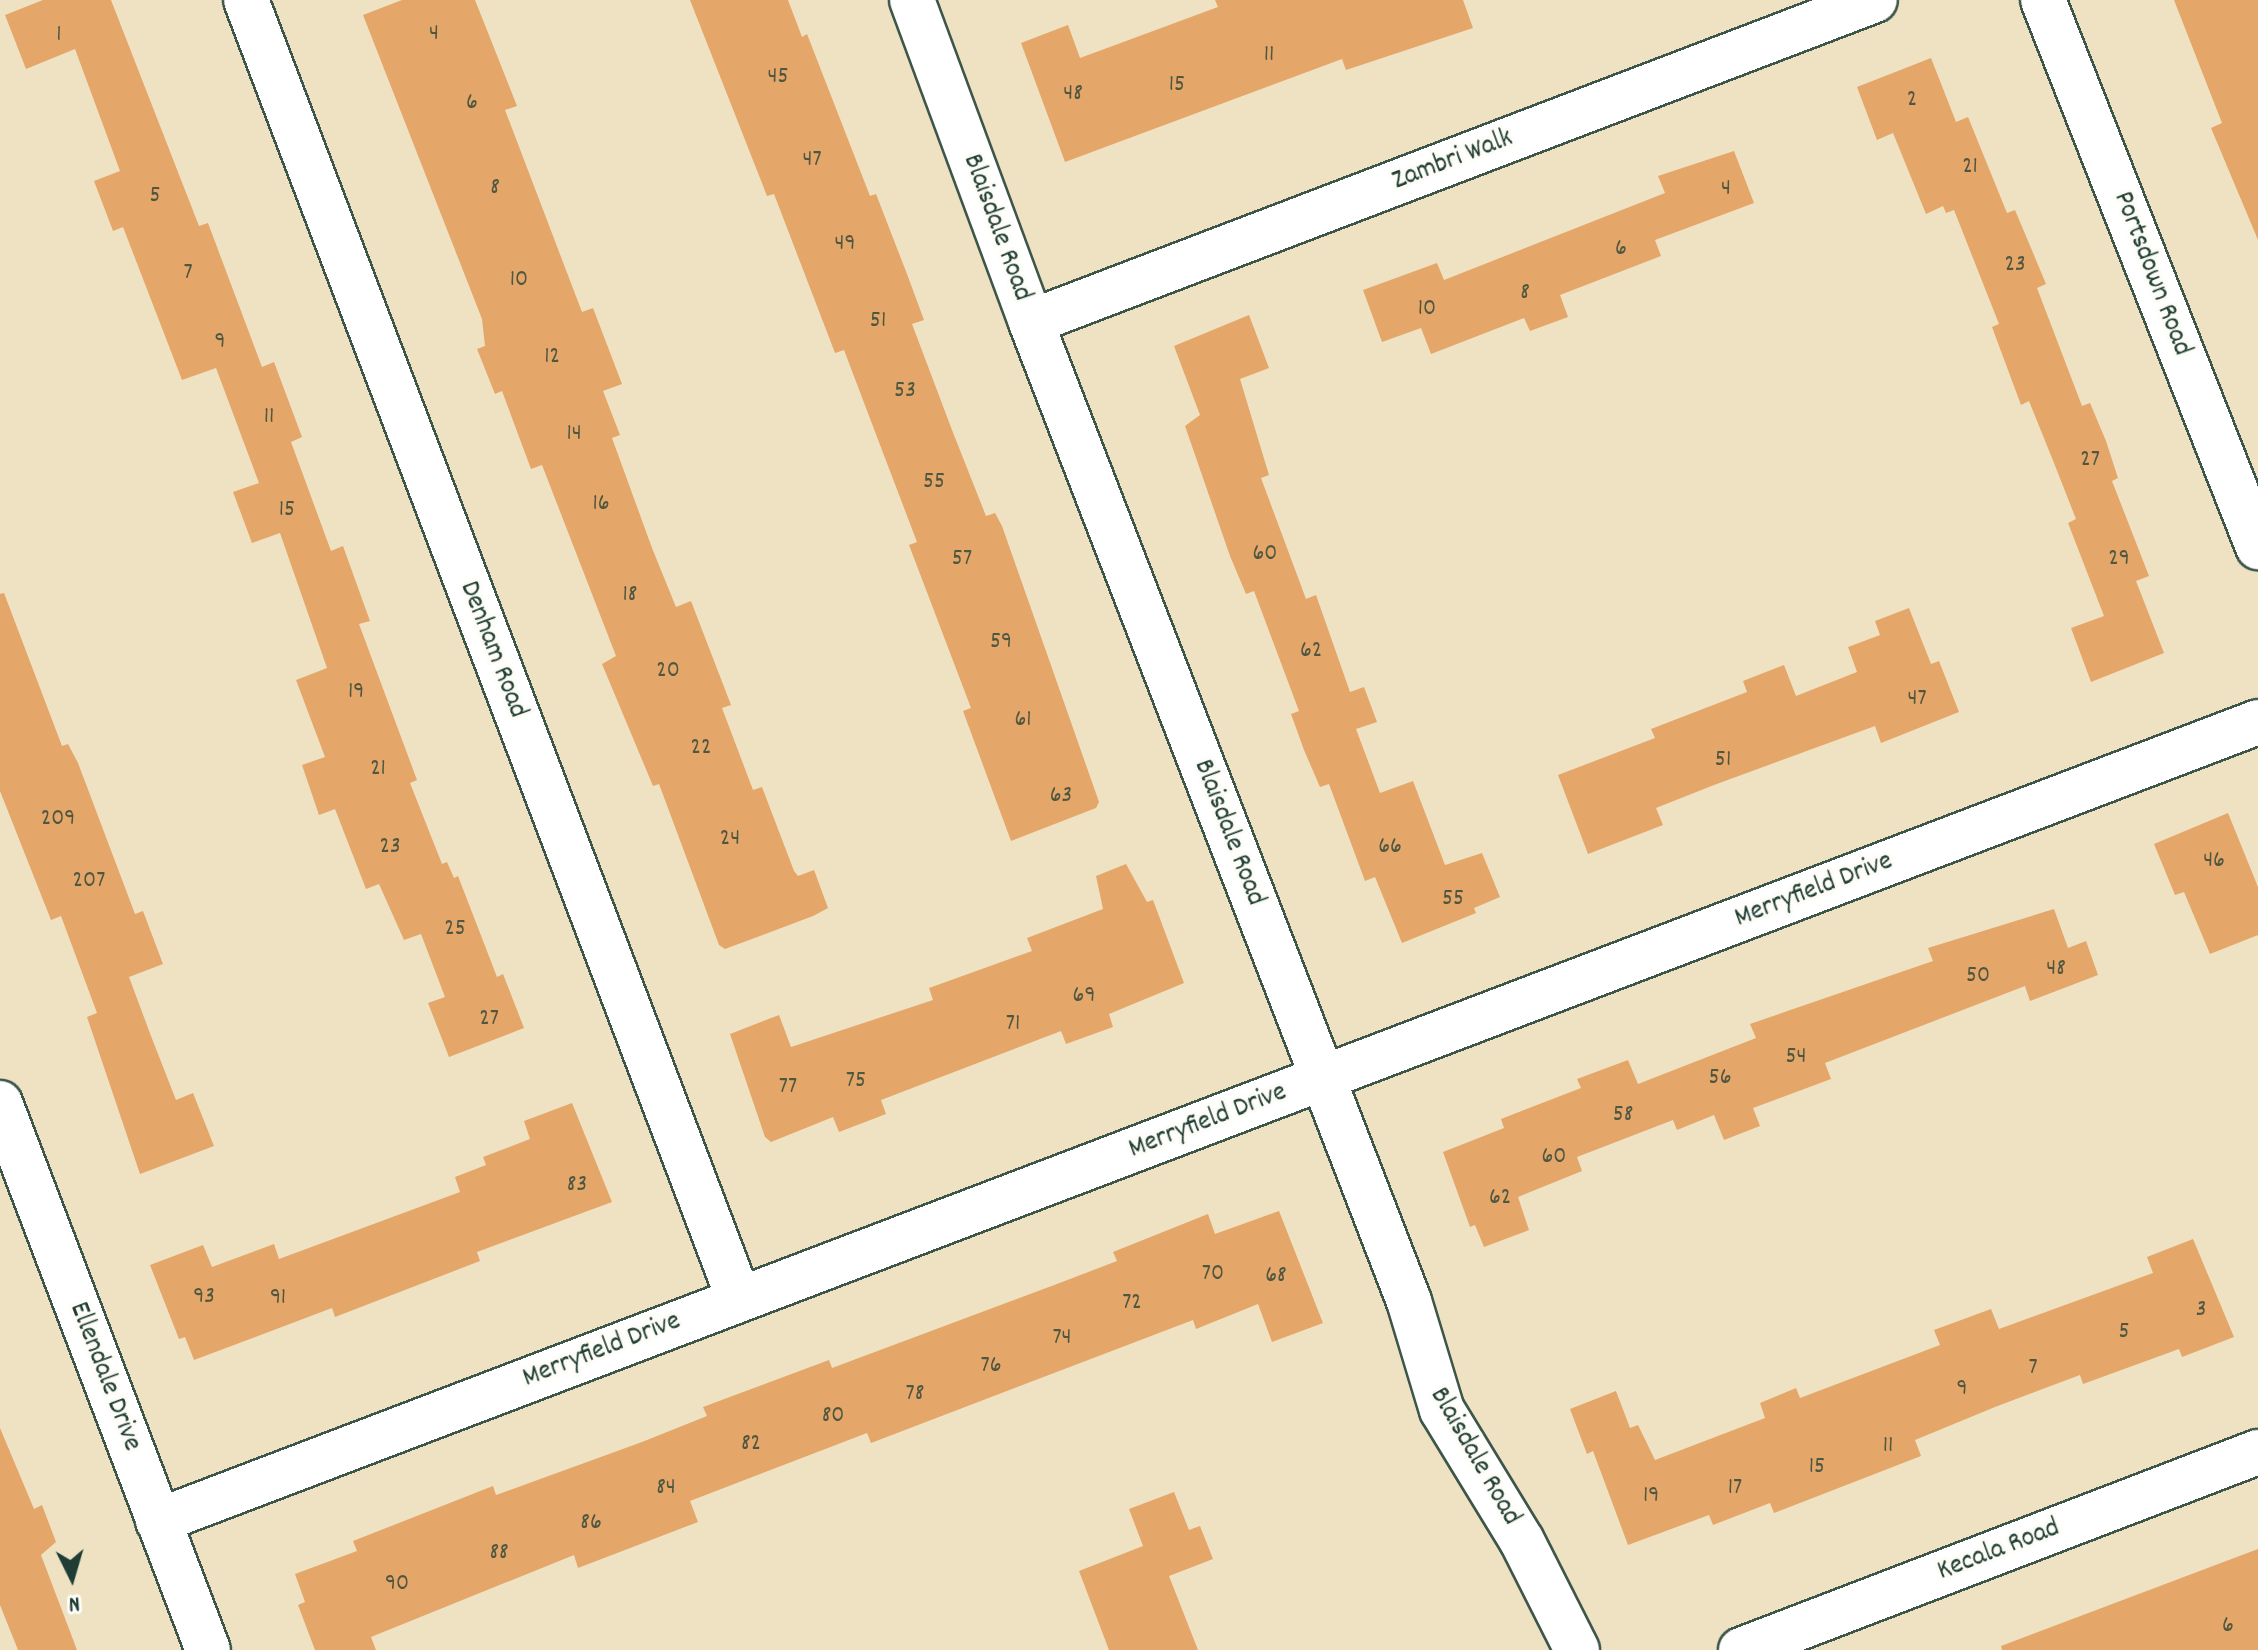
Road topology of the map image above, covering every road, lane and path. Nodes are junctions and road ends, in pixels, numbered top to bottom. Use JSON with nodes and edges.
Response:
{"nodes":[{"id":1,"x":246,"y":0,"type":"edge"},
{"id":2,"x":912,"y":0,"type":"edge"},
{"id":3,"x":1875,"y":0,"type":"edge"},
{"id":4,"x":2043,"y":0,"type":"edge"},
{"id":5,"x":1031,"y":322,"type":"junction"},
{"id":6,"x":2258,"y":547,"type":"edge"},
{"id":7,"x":2258,"y":722,"type":"edge"},
{"id":8,"x":1323,"y":1078,"type":"junction"},
{"id":9,"x":0,"y":1103,"type":"edge"},
{"id":10,"x":739,"y":1299,"type":"junction"},
{"id":11,"x":2258,"y":1452,"type":"edge"},
{"id":12,"x":158,"y":1521,"type":"junction"},
{"id":13,"x":208,"y":1650,"type":"edge"},
{"id":14,"x":1577,"y":1650,"type":"edge"},
{"id":15,"x":1741,"y":1650,"type":"edge"}],
"edges":[{"from":1,"to":10,"type":"street","name":"Denham Road"},
{"from":2,"to":5,"type":"street","name":"Blaisdale Road"},
{"from":3,"to":5,"type":"street","name":"Zambri Walk"},
{"from":4,"to":6,"type":"street","name":"Portsdown Road"},
{"from":5,"to":8,"type":"street","name":"Blaisdale Road"},
{"from":7,"to":8,"type":"street","name":"Merryfield Drive"},
{"from":8,"to":10,"type":"street","name":"Merryfield Drive"},
{"from":8,"to":14,"type":"street","name":"Blaisdale Road"},
{"from":9,"to":12,"type":"street","name":"Ellendale Drive"},
{"from":10,"to":12,"type":"street","name":"Merryfield Drive"},
{"from":11,"to":15,"type":"street","name":"Kecala Road"},
{"from":12,"to":13,"type":"street","name":"Ellendale Drive"}]}
